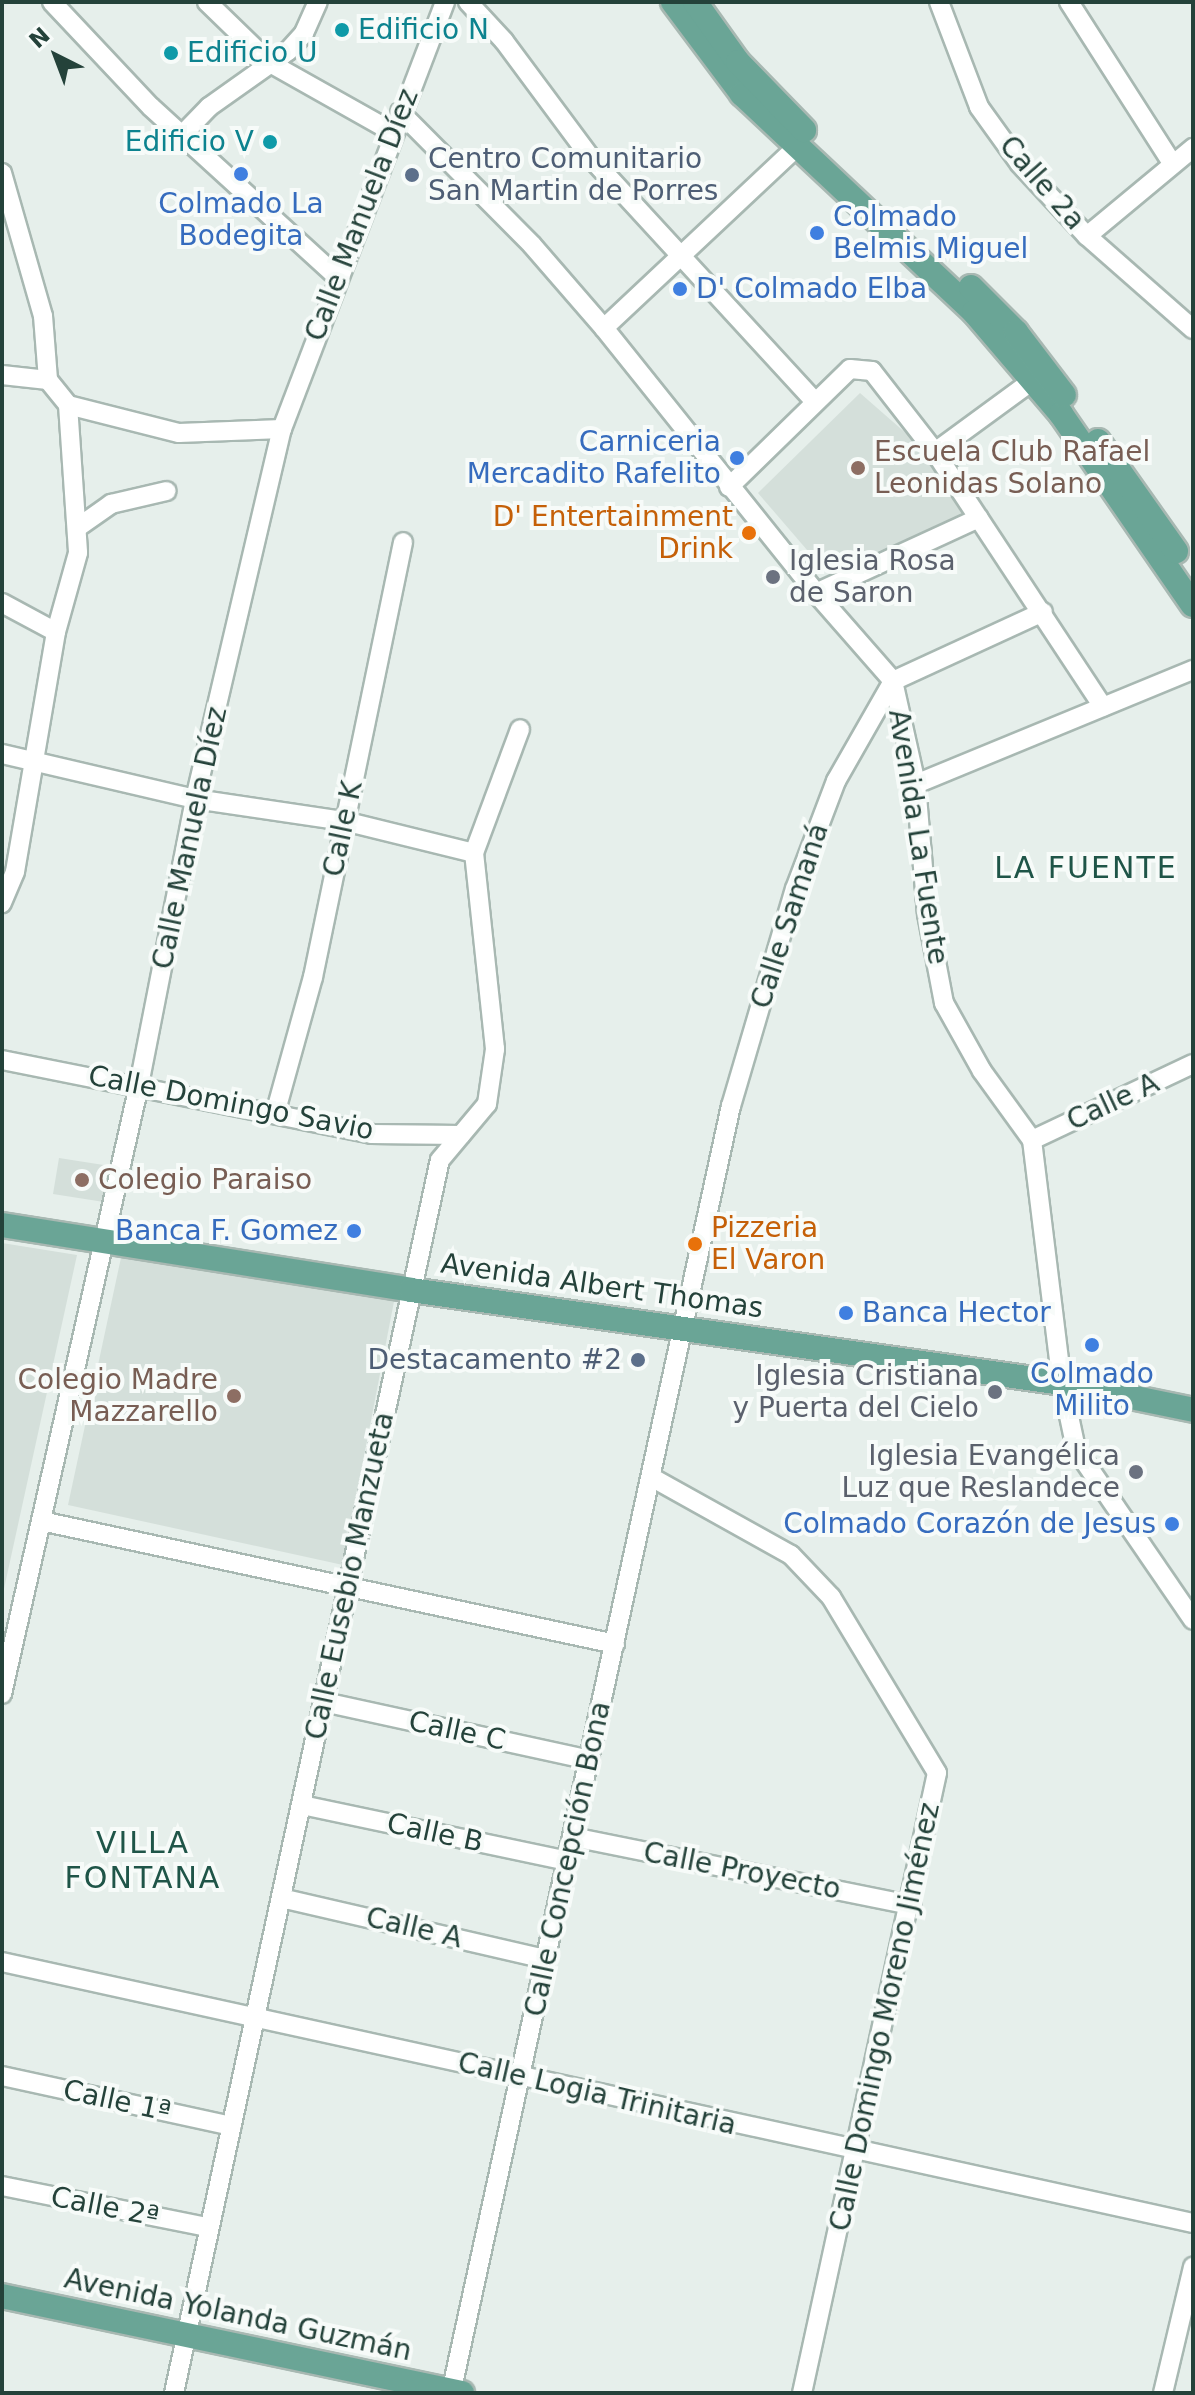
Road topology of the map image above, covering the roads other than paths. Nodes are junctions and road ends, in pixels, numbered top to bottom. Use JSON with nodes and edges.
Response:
{"nodes":[{"id":1,"x":52,"y":2,"type":"edge"},
{"id":2,"x":207,"y":2,"type":"edge"},
{"id":3,"x":318,"y":2,"type":"edge"},
{"id":4,"x":445,"y":2,"type":"edge"},
{"id":5,"x":468,"y":2,"type":"edge"},
{"id":6,"x":673,"y":2,"type":"edge"},
{"id":7,"x":695,"y":2,"type":"edge"},
{"id":8,"x":939,"y":2,"type":"edge"},
{"id":9,"x":1069,"y":2,"type":"edge"},
{"id":10,"x":270,"y":63,"type":"junction"},
{"id":11,"x":400,"y":112,"type":"junction"},
{"id":12,"x":394,"y":133,"type":"junction"},
{"id":13,"x":182,"y":135,"type":"junction"},
{"id":14,"x":797,"y":147,"type":"junction"},
{"id":15,"x":1193,"y":148,"type":"edge"},
{"id":16,"x":1172,"y":163,"type":"junction"},
{"id":17,"x":2,"y":173,"type":"edge"},
{"id":18,"x":6,"y":204,"type":"edge"},
{"id":19,"x":1087,"y":236,"type":"junction"},
{"id":20,"x":679,"y":254,"type":"junction"},
{"id":21,"x":337,"y":277,"type":"junction"},
{"id":22,"x":604,"y":328,"type":"junction"},
{"id":23,"x":1193,"y":329,"type":"edge"},
{"id":24,"x":2,"y":375,"type":"edge"},
{"id":25,"x":48,"y":380,"type":"junction"},
{"id":26,"x":1032,"y":381,"type":"junction"},
{"id":27,"x":815,"y":402,"type":"junction"},
{"id":28,"x":68,"y":405,"type":"junction"},
{"id":29,"x":282,"y":429,"type":"junction"},
{"id":30,"x":935,"y":452,"type":"junction"},
{"id":31,"x":729,"y":487,"type":"junction"},
{"id":32,"x":167,"y":491,"type":"dead end"},
{"id":33,"x":979,"y":518,"type":"junction"},
{"id":34,"x":77,"y":528,"type":"junction"},
{"id":35,"x":403,"y":542,"type":"dead end"},
{"id":36,"x":1193,"y":576,"type":"edge"},
{"id":37,"x":816,"y":593,"type":"junction"},
{"id":38,"x":2,"y":603,"type":"edge"},
{"id":39,"x":1193,"y":605,"type":"edge"},
{"id":40,"x":1043,"y":612,"type":"junction"},
{"id":41,"x":56,"y":632,"type":"junction"},
{"id":42,"x":1193,"y":670,"type":"edge"},
{"id":43,"x":893,"y":681,"type":"junction"},
{"id":44,"x":1103,"y":707,"type":"junction"},
{"id":45,"x":520,"y":729,"type":"dead end"},
{"id":46,"x":2,"y":754,"type":"edge"},
{"id":47,"x":35,"y":761,"type":"junction"},
{"id":48,"x":916,"y":784,"type":"junction"},
{"id":49,"x":195,"y":799,"type":"junction"},
{"id":50,"x":344,"y":821,"type":"junction"},
{"id":51,"x":474,"y":853,"type":"junction"},
{"id":52,"x":2,"y":903,"type":"edge"},
{"id":53,"x":2,"y":1060,"type":"edge"},
{"id":54,"x":1193,"y":1064,"type":"edge"},
{"id":55,"x":139,"y":1085,"type":"junction"},
{"id":56,"x":275,"y":1114,"type":"junction"},
{"id":57,"x":461,"y":1135,"type":"junction"},
{"id":58,"x":1032,"y":1140,"type":"junction"},
{"id":59,"x":2,"y":1225,"type":"edge"},
{"id":60,"x":103,"y":1243,"type":"junction"},
{"id":61,"x":411,"y":1290,"type":"junction"},
{"id":62,"x":683,"y":1325,"type":"junction"},
{"id":63,"x":1062,"y":1383,"type":"junction"},
{"id":64,"x":1193,"y":1410,"type":"edge"},
{"id":65,"x":651,"y":1477,"type":"junction"},
{"id":66,"x":41,"y":1521,"type":"junction"},
{"id":67,"x":349,"y":1589,"type":"junction"},
{"id":68,"x":1193,"y":1620,"type":"edge"},
{"id":69,"x":615,"y":1644,"type":"junction"},
{"id":70,"x":2,"y":1694,"type":"edge"},
{"id":71,"x":324,"y":1702,"type":"junction"},
{"id":72,"x":590,"y":1760,"type":"junction"},
{"id":73,"x":302,"y":1805,"type":"junction"},
{"id":74,"x":573,"y":1837,"type":"junction"},
{"id":75,"x":567,"y":1861,"type":"junction"},
{"id":76,"x":281,"y":1898,"type":"junction"},
{"id":77,"x":911,"y":1905,"type":"junction"},
{"id":78,"x":546,"y":1959,"type":"junction"},
{"id":79,"x":2,"y":1962,"type":"edge"},
{"id":80,"x":255,"y":2020,"type":"junction"},
{"id":81,"x":2,"y":2076,"type":"edge"},
{"id":82,"x":520,"y":2076,"type":"junction"},
{"id":83,"x":232,"y":2126,"type":"junction"},
{"id":84,"x":855,"y":2153,"type":"junction"},
{"id":85,"x":2,"y":2186,"type":"edge"},
{"id":86,"x":1193,"y":2223,"type":"edge"},
{"id":87,"x":207,"y":2227,"type":"junction"},
{"id":88,"x":1193,"y":2267,"type":"edge"},
{"id":89,"x":2,"y":2296,"type":"edge"},
{"id":90,"x":187,"y":2334,"type":"junction"},
{"id":91,"x":455,"y":2392,"type":"edge"},
{"id":92,"x":174,"y":2393,"type":"edge"},
{"id":93,"x":802,"y":2393,"type":"edge"},
{"id":94,"x":1163,"y":2393,"type":"edge"}],
"edges":[{"from":1,"to":13,"type":"street"},
{"from":2,"to":10,"type":"street"},
{"from":3,"to":10,"type":"street"},
{"from":4,"to":11,"type":"street","name":"Calle Manuela Díez"},
{"from":5,"to":20,"type":"street"},
{"from":6,"to":14,"type":"main road"},
{"from":7,"to":36,"type":"main road"},
{"from":8,"to":19,"type":"street","name":"Calle 2a"},
{"from":9,"to":16,"type":"street"},
{"from":10,"to":12,"type":"street"},
{"from":10,"to":13,"type":"street"},
{"from":11,"to":12,"type":"street","name":"Calle Manuela Díez"},
{"from":11,"to":22,"type":"street","name":"Avenida La Fuente"},
{"from":12,"to":21,"type":"street","name":"Calle Manuela Díez"},
{"from":13,"to":21,"type":"street"},
{"from":14,"to":20,"type":"street"},
{"from":14,"to":26,"type":"main road"},
{"from":15,"to":16,"type":"street"},
{"from":16,"to":19,"type":"street"},
{"from":17,"to":18,"type":"street"},
{"from":18,"to":25,"type":"street"},
{"from":19,"to":23,"type":"street","name":"Calle 2a"},
{"from":20,"to":22,"type":"street"},
{"from":20,"to":27,"type":"street"},
{"from":21,"to":29,"type":"street","name":"Calle Manuela Díez"},
{"from":22,"to":31,"type":"street","name":"Avenida La Fuente"},
{"from":24,"to":25,"type":"street"},
{"from":25,"to":28,"type":"street"},
{"from":26,"to":30,"type":"street"},
{"from":26,"to":39,"type":"main road"},
{"from":27,"to":30,"type":"street"},
{"from":27,"to":31,"type":"street"},
{"from":28,"to":29,"type":"street"},
{"from":28,"to":34,"type":"street"},
{"from":29,"to":49,"type":"street","name":"Calle Manuela Díez"},
{"from":30,"to":33,"type":"street"},
{"from":31,"to":37,"type":"street","name":"Avenida La Fuente"},
{"from":32,"to":34,"type":"street"},
{"from":33,"to":37,"type":"street"},
{"from":33,"to":40,"type":"street"},
{"from":34,"to":41,"type":"street"},
{"from":35,"to":50,"type":"street","name":"Calle K"},
{"from":37,"to":43,"type":"street","name":"Avenida La Fuente"},
{"from":38,"to":41,"type":"street"},
{"from":40,"to":43,"type":"street"},
{"from":40,"to":44,"type":"street"},
{"from":41,"to":47,"type":"street"},
{"from":42,"to":44,"type":"street"},
{"from":43,"to":48,"type":"street","name":"Avenida La Fuente"},
{"from":43,"to":62,"type":"street","name":"Calle Samaná"},
{"from":44,"to":48,"type":"street"},
{"from":45,"to":51,"type":"street","name":"Calle Eusebio Manzueta"},
{"from":46,"to":47,"type":"street"},
{"from":47,"to":49,"type":"street"},
{"from":47,"to":52,"type":"street"},
{"from":48,"to":58,"type":"street","name":"Avenida La Fuente"},
{"from":49,"to":50,"type":"street"},
{"from":49,"to":55,"type":"street","name":"Calle Manuela Díez"},
{"from":50,"to":51,"type":"street"},
{"from":50,"to":56,"type":"street","name":"Calle K"},
{"from":51,"to":57,"type":"street","name":"Calle Eusebio Manzueta"},
{"from":53,"to":55,"type":"street","name":"Calle Domingo Savio"},
{"from":54,"to":58,"type":"street","name":"Calle A"},
{"from":55,"to":56,"type":"street","name":"Calle Domingo Savio"},
{"from":55,"to":60,"type":"street","name":"Calle Manuela Díez"},
{"from":56,"to":57,"type":"street","name":"Calle Domingo Savio"},
{"from":57,"to":61,"type":"street","name":"Calle Eusebio Manzueta"},
{"from":58,"to":63,"type":"street","name":"Avenida La Fuente"},
{"from":59,"to":60,"type":"main road","name":"Avenida Albert Thomas"},
{"from":60,"to":61,"type":"main road","name":"Avenida Albert Thomas"},
{"from":60,"to":66,"type":"street","name":"Calle Manuela Díez"},
{"from":61,"to":62,"type":"main road","name":"Avenida Albert Thomas"},
{"from":61,"to":67,"type":"street","name":"Calle Eusebio Manzueta"},
{"from":62,"to":63,"type":"main road","name":"Avenida Albert Thomas"},
{"from":62,"to":65,"type":"street","name":"Calle Concepción Bona"},
{"from":63,"to":64,"type":"main road","name":"Avenida Albert Thomas"},
{"from":63,"to":68,"type":"street","name":"Avenida La Fuente"},
{"from":65,"to":69,"type":"street","name":"Calle Concepción Bona"},
{"from":65,"to":77,"type":"street","name":"Calle Domingo Moreno Jiménez"},
{"from":66,"to":67,"type":"street"},
{"from":66,"to":70,"type":"street","name":"Calle Manuela Díez"},
{"from":67,"to":69,"type":"street"},
{"from":67,"to":71,"type":"street","name":"Calle Eusebio Manzueta"},
{"from":69,"to":72,"type":"street","name":"Calle Concepción Bona"},
{"from":71,"to":72,"type":"street","name":"Calle C"},
{"from":71,"to":73,"type":"street","name":"Calle Eusebio Manzueta"},
{"from":72,"to":74,"type":"street","name":"Calle Concepción Bona"},
{"from":73,"to":75,"type":"street","name":"Calle B"},
{"from":73,"to":76,"type":"street","name":"Calle Eusebio Manzueta"},
{"from":74,"to":75,"type":"street","name":"Calle Concepción Bona"},
{"from":74,"to":77,"type":"street","name":"Calle Proyecto"},
{"from":75,"to":78,"type":"street","name":"Calle Concepción Bona"},
{"from":76,"to":78,"type":"street","name":"Calle A"},
{"from":76,"to":80,"type":"street","name":"Calle Eusebio Manzueta"},
{"from":77,"to":84,"type":"street","name":"Calle Domingo Moreno Jiménez"},
{"from":78,"to":82,"type":"street","name":"Calle Concepción Bona"},
{"from":79,"to":80,"type":"street","name":"Calle Logia Trinitaria"},
{"from":80,"to":82,"type":"street","name":"Calle Logia Trinitaria"},
{"from":80,"to":83,"type":"street","name":"Calle Eusebio Manzueta"},
{"from":81,"to":83,"type":"street","name":"Calle 1ª"},
{"from":82,"to":84,"type":"street","name":"Calle Logia Trinitaria"},
{"from":82,"to":91,"type":"street","name":"Calle Concepción Bona"},
{"from":83,"to":87,"type":"street","name":"Calle Eusebio Manzueta"},
{"from":84,"to":86,"type":"street","name":"Calle Logia Trinitaria"},
{"from":84,"to":93,"type":"street","name":"Calle Domingo Moreno Jiménez"},
{"from":85,"to":87,"type":"street","name":"Calle 2ª"},
{"from":87,"to":90,"type":"street","name":"Calle Eusebio Manzueta"},
{"from":88,"to":94,"type":"street"},
{"from":89,"to":90,"type":"main road","name":"Avenida Yolanda Guzmán"},
{"from":90,"to":91,"type":"main road","name":"Avenida Yolanda Guzmán"},
{"from":90,"to":92,"type":"street","name":"Calle Eusebio Manzueta"}]}
